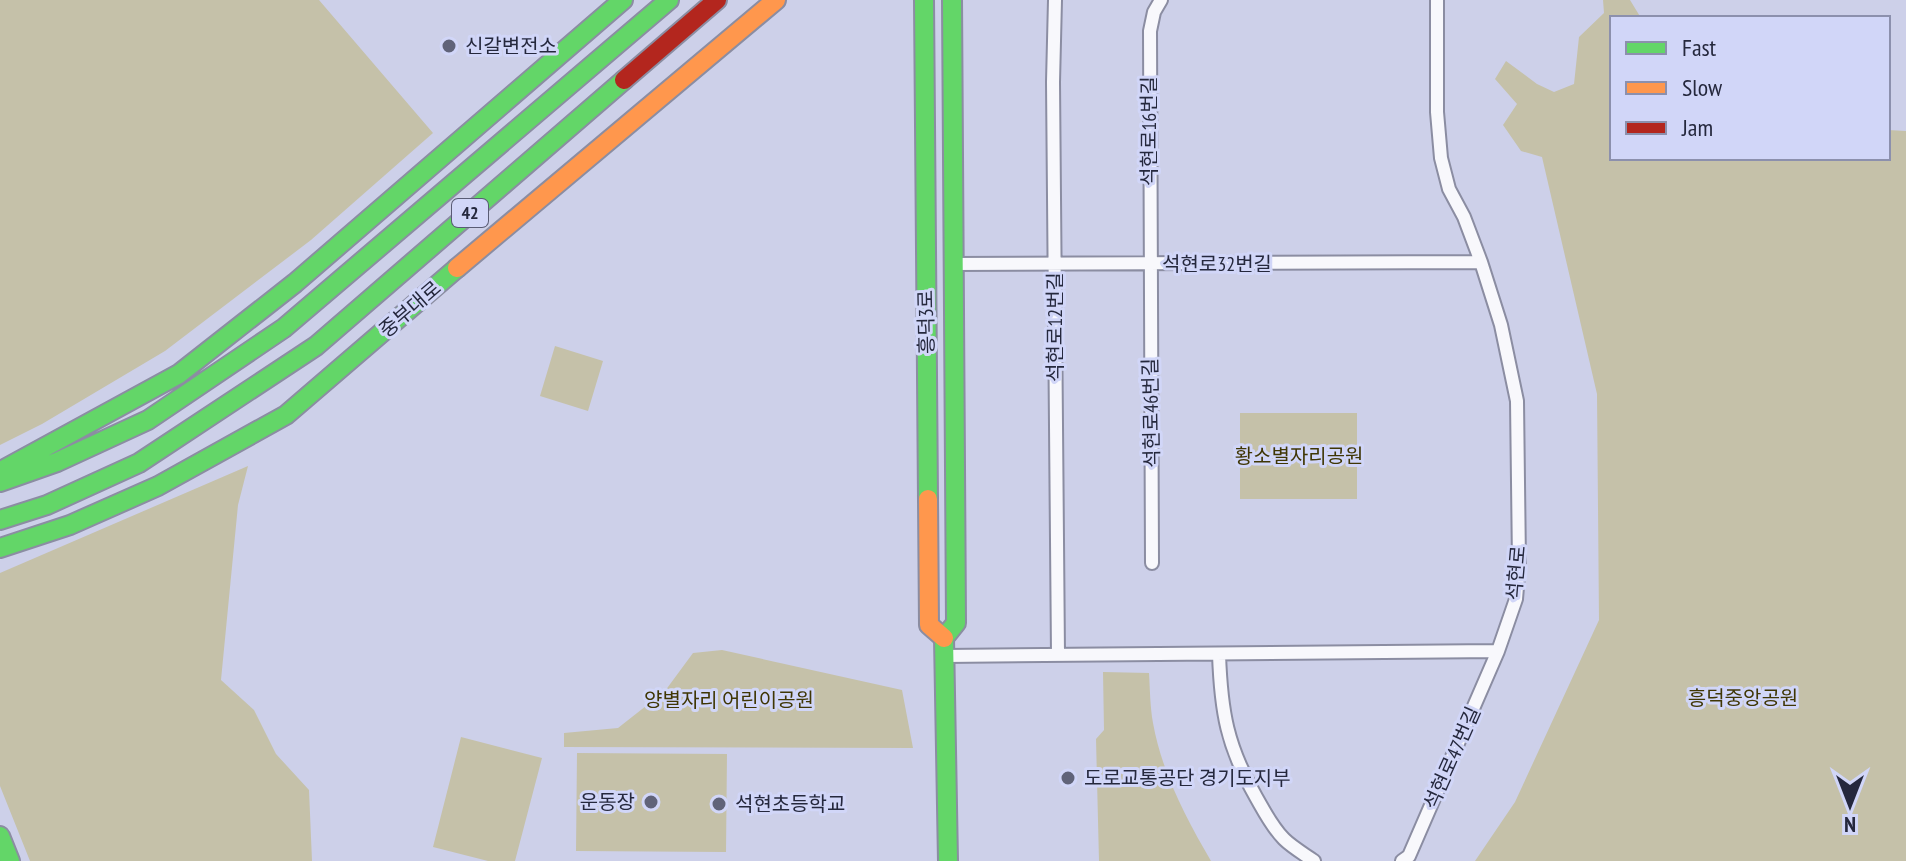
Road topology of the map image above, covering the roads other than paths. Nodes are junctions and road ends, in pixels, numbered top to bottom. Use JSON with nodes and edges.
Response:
{"nodes":[{"id":1,"x":623,"y":0,"type":"edge"},
{"id":2,"x":669,"y":0,"type":"edge"},
{"id":3,"x":717,"y":0,"type":"edge"},
{"id":4,"x":776,"y":0,"type":"edge"},
{"id":5,"x":924,"y":0,"type":"edge"},
{"id":6,"x":952,"y":0,"type":"edge"},
{"id":7,"x":1055,"y":0,"type":"edge"},
{"id":8,"x":1161,"y":0,"type":"edge"},
{"id":9,"x":1437,"y":0,"type":"edge"},
{"id":10,"x":1481,"y":262,"type":"junction"},
{"id":11,"x":952,"y":264,"type":"junction"},
{"id":12,"x":1150,"y":264,"type":"junction"},
{"id":13,"x":1055,"y":265,"type":"junction"},
{"id":14,"x":0,"y":472,"type":"edge"},
{"id":15,"x":0,"y":482,"type":"edge"},
{"id":16,"x":0,"y":520,"type":"edge"},
{"id":17,"x":0,"y":548,"type":"edge"},
{"id":18,"x":1152,"y":563,"type":"dead end"},
{"id":19,"x":944,"y":647,"type":"junction"},
{"id":20,"x":1498,"y":651,"type":"junction"},
{"id":21,"x":1219,"y":654,"type":"junction"},
{"id":22,"x":1058,"y":655,"type":"junction"},
{"id":23,"x":0,"y":836,"type":"edge"},
{"id":24,"x":10,"y":861,"type":"edge"},
{"id":25,"x":948,"y":861,"type":"edge"},
{"id":26,"x":1314,"y":861,"type":"edge"},
{"id":27,"x":1402,"y":861,"type":"edge"}],
"edges":[{"from":1,"to":14,"type":"main road"},
{"from":2,"to":15,"type":"main road","number":"42"},
{"from":3,"to":16,"type":"main road","number":"42"},
{"from":4,"to":17,"type":"main road","name":"중부대로"},
{"from":5,"to":19,"type":"main road","name":"흥덕3로"},
{"from":6,"to":11,"type":"main road","name":"흥덕3로"},
{"from":7,"to":13,"type":"street","name":"석현로12번길"},
{"from":8,"to":12,"type":"street","name":"석현로16번길"},
{"from":9,"to":10,"type":"street","name":"석현로"},
{"from":10,"to":12,"type":"street","name":"석현로32번길"},
{"from":10,"to":20,"type":"street","name":"석현로"},
{"from":11,"to":13,"type":"street","name":"석현로32번길"},
{"from":11,"to":19,"type":"main road","name":"흥덕3로"},
{"from":12,"to":13,"type":"street","name":"석현로32번길"},
{"from":12,"to":18,"type":"street","name":"석현로46번길"},
{"from":13,"to":22,"type":"street","name":"석현로12번길"},
{"from":19,"to":22,"type":"street"},
{"from":19,"to":25,"type":"main road","name":"흥덕3로"},
{"from":20,"to":21,"type":"street"},
{"from":20,"to":27,"type":"street","name":"석현로47번길"},
{"from":21,"to":22,"type":"street"},
{"from":21,"to":26,"type":"street"},
{"from":23,"to":24,"type":"main road"}]}
